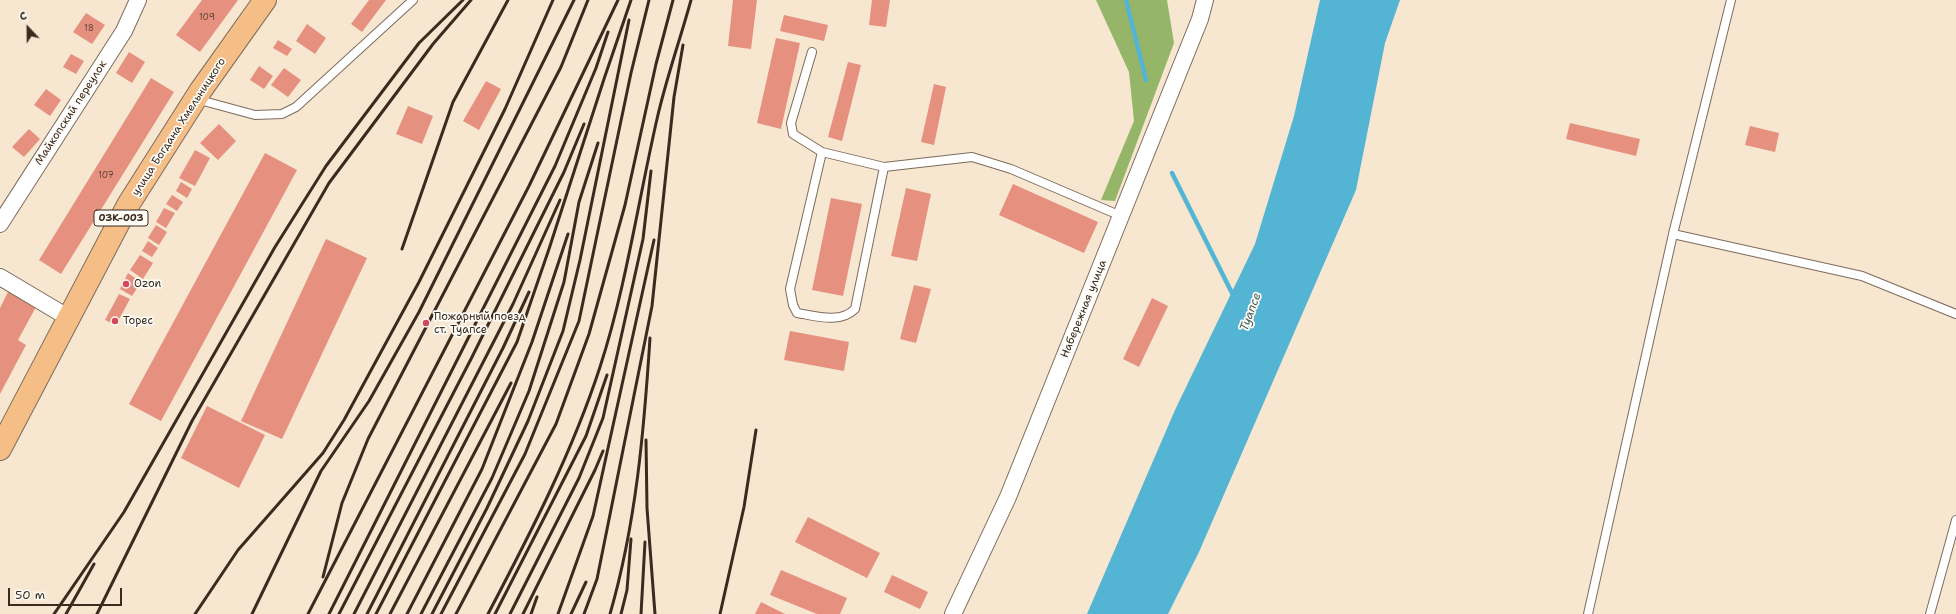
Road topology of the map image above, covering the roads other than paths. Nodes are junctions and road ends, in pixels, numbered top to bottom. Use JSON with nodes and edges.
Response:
{"nodes":[{"id":1,"x":138,"y":0,"type":"edge"},
{"id":2,"x":265,"y":0,"type":"edge"},
{"id":3,"x":413,"y":0,"type":"edge"},
{"id":4,"x":1205,"y":0,"type":"edge"},
{"id":5,"x":1731,"y":0,"type":"edge"},
{"id":6,"x":812,"y":52,"type":"dead end"},
{"id":7,"x":196,"y":99,"type":"junction"},
{"id":8,"x":822,"y":152,"type":"junction"},
{"id":9,"x":884,"y":166,"type":"junction"},
{"id":10,"x":1121,"y":216,"type":"junction"},
{"id":11,"x":0,"y":224,"type":"edge"},
{"id":12,"x":1673,"y":234,"type":"junction"},
{"id":13,"x":0,"y":277,"type":"edge"},
{"id":14,"x":1956,"y":314,"type":"edge"},
{"id":15,"x":69,"y":318,"type":"junction"},
{"id":16,"x":0,"y":449,"type":"edge"},
{"id":17,"x":1956,"y":520,"type":"edge"},
{"id":18,"x":953,"y":614,"type":"edge"},
{"id":19,"x":1588,"y":614,"type":"edge"},
{"id":20,"x":1930,"y":614,"type":"edge"}],
"edges":[{"from":1,"to":11,"type":"street","name":"Майкопский переулок"},
{"from":2,"to":7,"type":"main road","name":"улица Богдана Хмельницкого","number":"03К-003"},
{"from":3,"to":7,"type":"lane"},
{"from":4,"to":10,"type":"street","name":"Набережная улица"},
{"from":5,"to":12,"type":"lane"},
{"from":6,"to":8,"type":"lane"},
{"from":7,"to":15,"type":"main road","name":"улица Богдана Хмельницкого","number":"03К-003"},
{"from":8,"to":9,"type":"lane"},
{"from":8,"to":9,"type":"lane"},
{"from":9,"to":10,"type":"lane"},
{"from":10,"to":18,"type":"street","name":"Набережная улица"},
{"from":12,"to":14,"type":"lane"},
{"from":12,"to":19,"type":"lane"},
{"from":13,"to":15,"type":"street"},
{"from":15,"to":16,"type":"main road","name":"улица Богдана Хмельницкого","number":"03К-003"},
{"from":17,"to":20,"type":"lane"}]}
